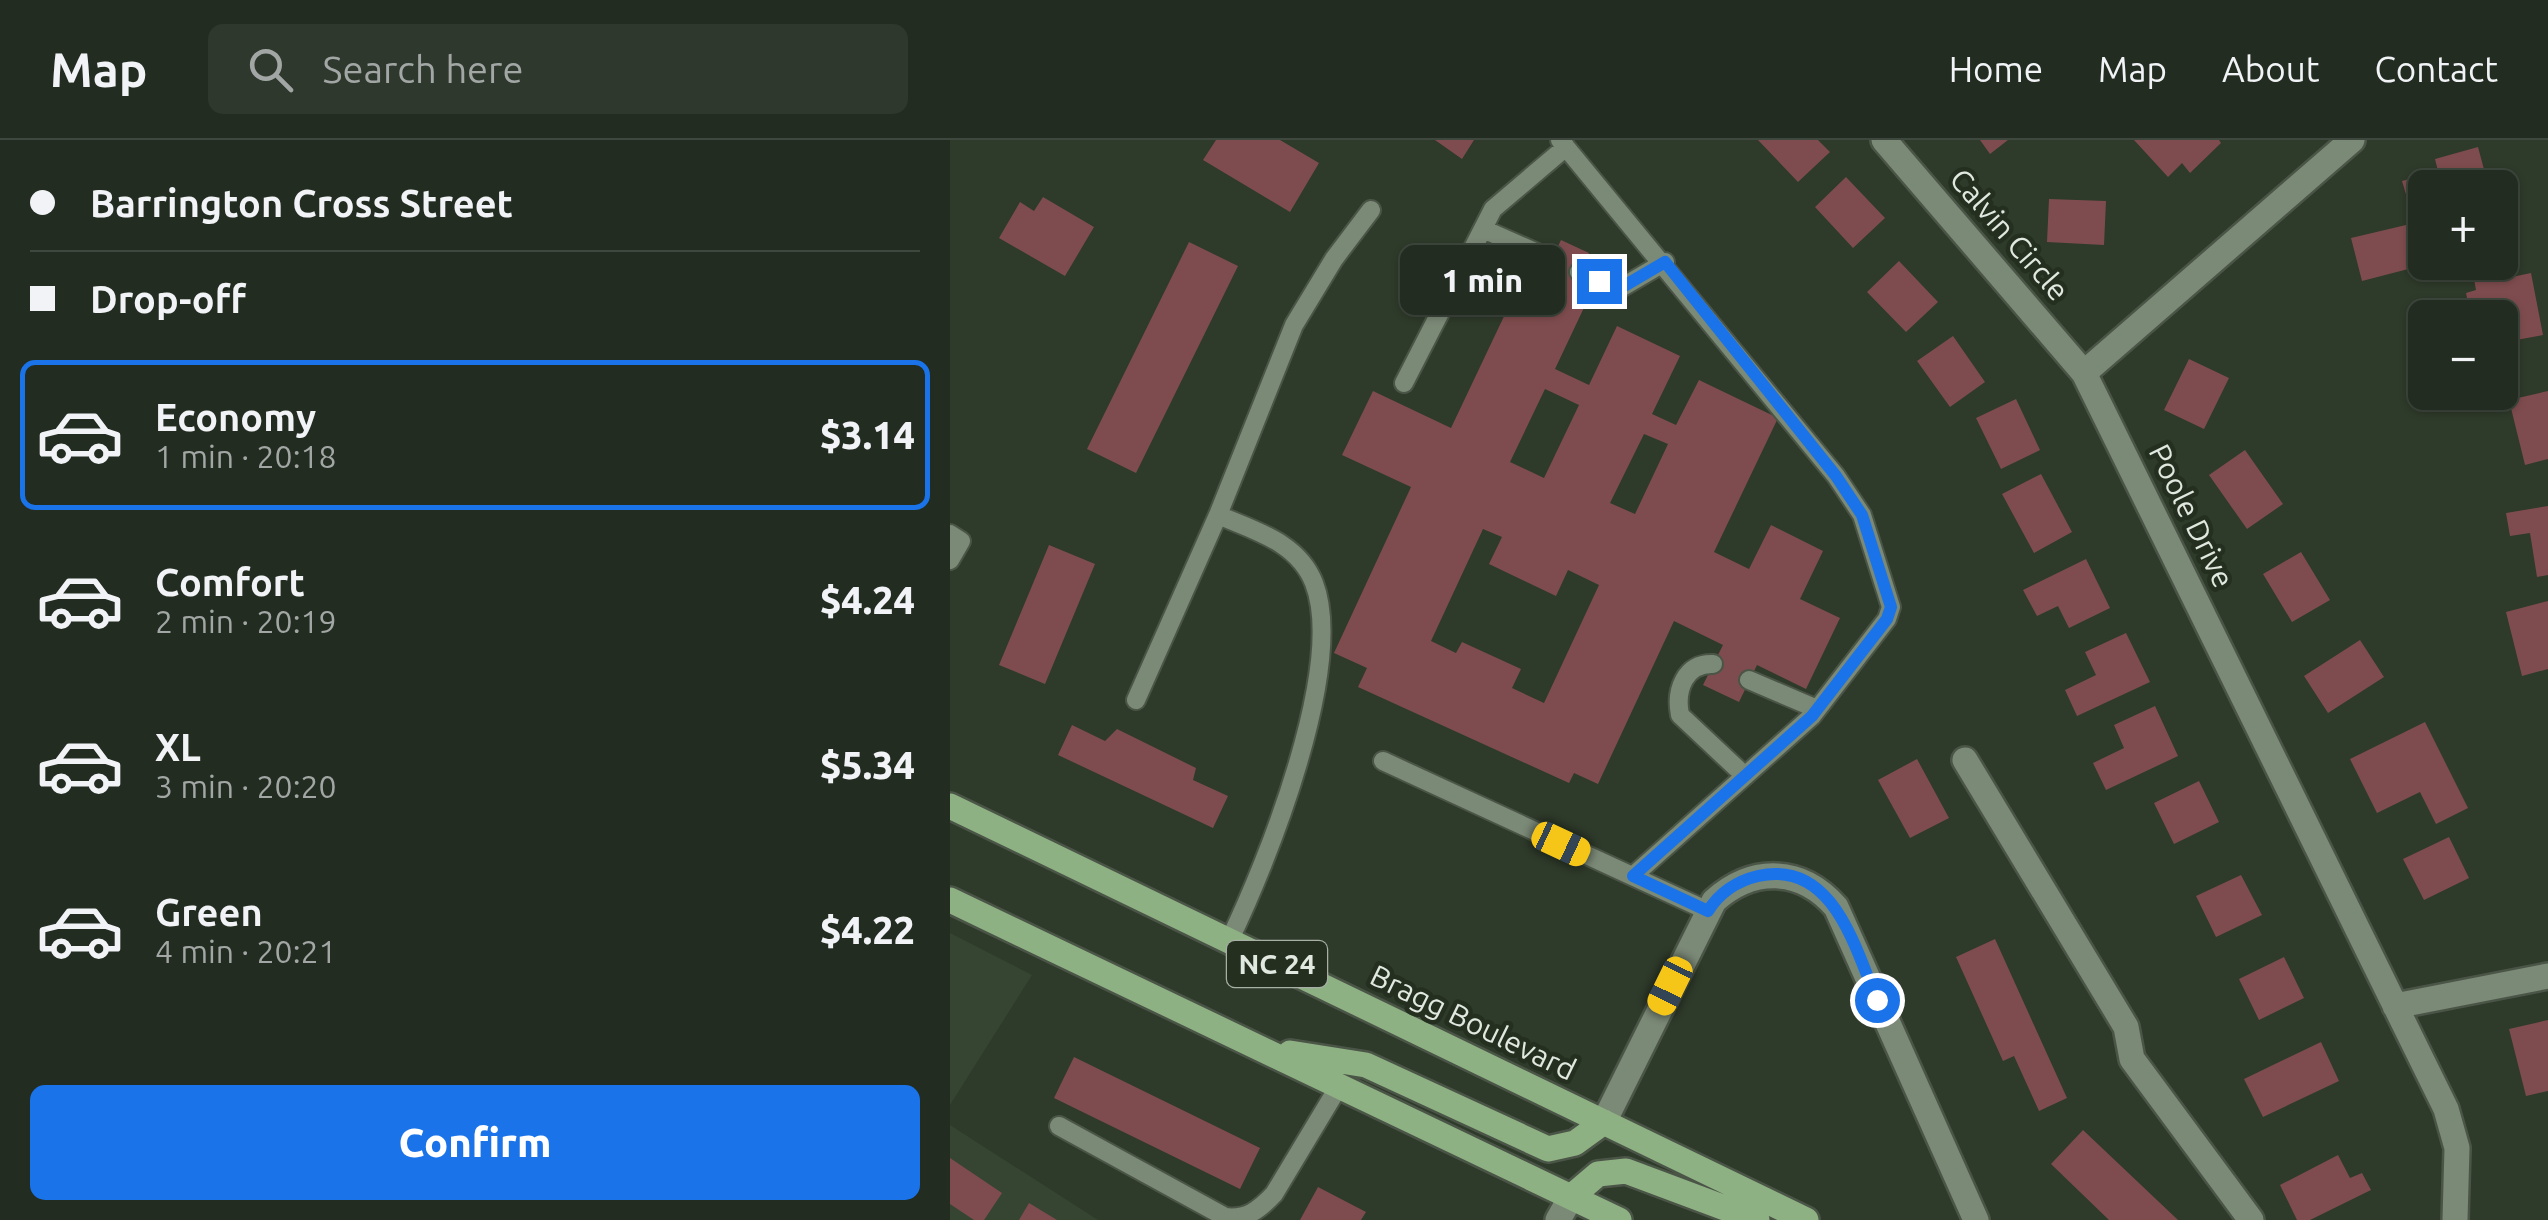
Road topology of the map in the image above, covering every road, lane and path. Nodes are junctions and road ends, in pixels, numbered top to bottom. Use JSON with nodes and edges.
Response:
{"nodes":[{"id":1,"x":1884,"y":140,"type":"edge"},
{"id":2,"x":2352,"y":140,"type":"edge"},
{"id":3,"x":1563,"y":143,"type":"edge"},
{"id":4,"x":1371,"y":210,"type":"dead end"},
{"id":5,"x":1483,"y":229,"type":"junction"},
{"id":6,"x":1551,"y":260,"type":"dead end"},
{"id":7,"x":1665,"y":262,"type":"junction"},
{"id":8,"x":1580,"y":272,"type":"dead end"},
{"id":9,"x":2084,"y":373,"type":"junction"},
{"id":10,"x":1404,"y":383,"type":"dead end"},
{"id":11,"x":1218,"y":514,"type":"junction"},
{"id":12,"x":950,"y":534,"type":"edge"},
{"id":13,"x":950,"y":560,"type":"edge"},
{"id":14,"x":1713,"y":664,"type":"dead end"},
{"id":15,"x":1750,"y":680,"type":"dead end"},
{"id":16,"x":1136,"y":700,"type":"dead end"},
{"id":17,"x":1817,"y":709,"type":"junction"},
{"id":18,"x":1965,"y":760,"type":"dead end"},
{"id":19,"x":1382,"y":761,"type":"dead end"},
{"id":20,"x":1745,"y":776,"type":"junction"},
{"id":21,"x":950,"y":806,"type":"edge"},
{"id":22,"x":1633,"y":876,"type":"junction"},
{"id":23,"x":950,"y":900,"type":"edge"},
{"id":24,"x":1708,"y":911,"type":"junction"},
{"id":25,"x":1229,"y":941,"type":"junction"},
{"id":26,"x":2548,"y":976,"type":"edge"},
{"id":27,"x":2396,"y":1006,"type":"junction"},
{"id":28,"x":1267,"y":1050,"type":"junction"},
{"id":29,"x":1339,"y":1086,"type":"junction"},
{"id":30,"x":1604,"y":1122,"type":"junction"},
{"id":31,"x":1058,"y":1126,"type":"dead end"},
{"id":32,"x":1572,"y":1197,"type":"junction"},
{"id":33,"x":1558,"y":1220,"type":"edge"},
{"id":34,"x":1619,"y":1220,"type":"edge"},
{"id":35,"x":1758,"y":1220,"type":"edge"},
{"id":36,"x":1806,"y":1220,"type":"edge"},
{"id":37,"x":1976,"y":1220,"type":"edge"},
{"id":38,"x":2251,"y":1220,"type":"edge"},
{"id":39,"x":2455,"y":1220,"type":"edge"}],
"edges":[{"from":1,"to":9,"type":"street","name":"Calvin Circle"},
{"from":2,"to":9,"type":"street"},
{"from":3,"to":5,"type":"lane"},
{"from":3,"to":7,"type":"lane"},
{"from":4,"to":11,"type":"lane"},
{"from":5,"to":6,"type":"lane"},
{"from":5,"to":10,"type":"lane"},
{"from":7,"to":8,"type":"lane"},
{"from":7,"to":17,"type":"lane"},
{"from":9,"to":27,"type":"street","name":"Poole Drive"},
{"from":11,"to":16,"type":"lane"},
{"from":11,"to":25,"type":"lane"},
{"from":12,"to":13,"type":"lane"},
{"from":14,"to":20,"type":"lane"},
{"from":15,"to":17,"type":"lane"},
{"from":17,"to":20,"type":"lane"},
{"from":18,"to":38,"type":"street"},
{"from":19,"to":22,"type":"lane"},
{"from":20,"to":22,"type":"lane"},
{"from":21,"to":25,"type":"main road","name":"Bragg Boulevard","number":"NC 24"},
{"from":22,"to":24,"type":"lane"},
{"from":23,"to":28,"type":"main road","number":"NC 24"},
{"from":24,"to":30,"type":"street"},
{"from":24,"to":37,"type":"street"},
{"from":25,"to":30,"type":"main road","name":"Bragg Boulevard","number":"NC 24"},
{"from":26,"to":27,"type":"street"},
{"from":27,"to":39,"type":"street","name":"Poole Drive"},
{"from":28,"to":29,"type":"main road","number":"NC 24"},
{"from":28,"to":30,"type":"main road"},
{"from":29,"to":31,"type":"lane"},
{"from":29,"to":32,"type":"main road","number":"NC 24"},
{"from":30,"to":36,"type":"main road","name":"Bragg Boulevard","number":"NC 24"},
{"from":32,"to":33,"type":"street"},
{"from":32,"to":34,"type":"main road","number":"NC 24"},
{"from":32,"to":35,"type":"main road"}]}
